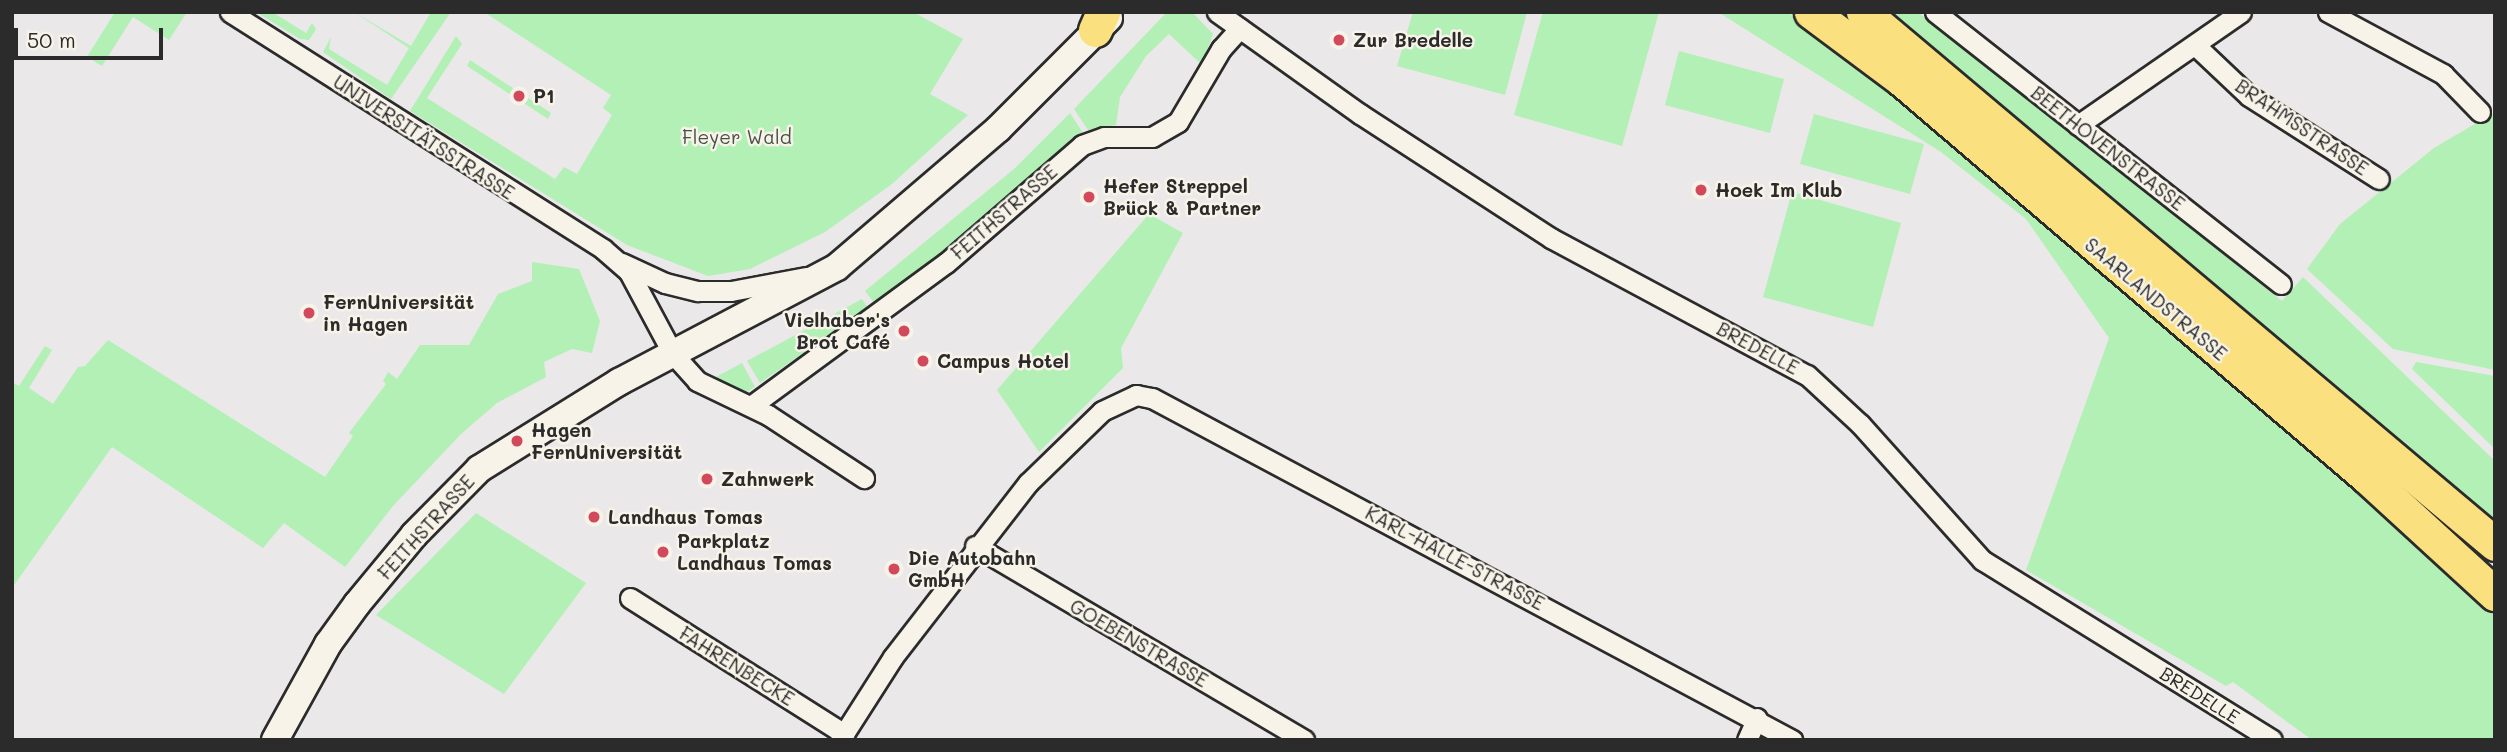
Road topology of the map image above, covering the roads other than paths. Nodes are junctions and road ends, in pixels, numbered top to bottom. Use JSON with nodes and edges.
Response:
{"nodes":[{"id":1,"x":230,"y":12,"type":"edge"},
{"id":2,"x":1217,"y":12,"type":"edge"},
{"id":3,"x":1811,"y":12,"type":"edge"},
{"id":4,"x":1863,"y":12,"type":"edge"},
{"id":5,"x":1935,"y":12,"type":"edge"},
{"id":6,"x":2241,"y":12,"type":"edge"},
{"id":7,"x":2328,"y":12,"type":"edge"},
{"id":8,"x":1105,"y":18,"type":"edge"},
{"id":9,"x":1236,"y":20,"type":"edge"},
{"id":10,"x":2195,"y":45,"type":"junction"},
{"id":11,"x":2480,"y":112,"type":"dead end"},
{"id":12,"x":2078,"y":125,"type":"junction"},
{"id":13,"x":2379,"y":179,"type":"dead end"},
{"id":14,"x":619,"y":261,"type":"junction"},
{"id":15,"x":828,"y":273,"type":"junction"},
{"id":16,"x":2281,"y":284,"type":"dead end"},
{"id":17,"x":673,"y":354,"type":"junction"},
{"id":18,"x":751,"y":406,"type":"junction"},
{"id":19,"x":864,"y":478,"type":"dead end"},
{"id":20,"x":2495,"y":544,"type":"edge"},
{"id":21,"x":975,"y":547,"type":"junction"},
{"id":22,"x":2495,"y":594,"type":"edge"},
{"id":23,"x":630,"y":598,"type":"dead end"},
{"id":24,"x":1757,"y":718,"type":"junction"},
{"id":25,"x":842,"y":737,"type":"edge"},
{"id":26,"x":275,"y":740,"type":"edge"},
{"id":27,"x":1304,"y":740,"type":"edge"},
{"id":28,"x":1747,"y":740,"type":"edge"},
{"id":29,"x":1792,"y":740,"type":"edge"},
{"id":30,"x":2272,"y":740,"type":"edge"}],
"edges":[{"from":1,"to":14,"type":"street","name":"UNIVERSITÄTSSTRASSE"},
{"from":2,"to":9,"type":"street","name":"BREDELLE"},
{"from":3,"to":22,"type":"highway","name":"SAARLANDSTRASSE"},
{"from":4,"to":20,"type":"highway","name":"SAARLANDSTRASSE"},
{"from":5,"to":12,"type":"street","name":"BEETHOVENSTRASSE"},
{"from":6,"to":10,"type":"street"},
{"from":7,"to":11,"type":"street"},
{"from":8,"to":15,"type":"main road","name":"FEITHSTRASSE"},
{"from":9,"to":18,"type":"street","name":"FEITHSTRASSE"},
{"from":9,"to":30,"type":"street","name":"BREDELLE"},
{"from":10,"to":12,"type":"street"},
{"from":10,"to":13,"type":"street","name":"BRAHMSSTRASSE"},
{"from":12,"to":16,"type":"street","name":"BEETHOVENSTRASSE"},
{"from":14,"to":15,"type":"street","name":"UNIVERSITÄTSSTRASSE"},
{"from":14,"to":17,"type":"street","name":"UNIVERSITÄTSSTRASSE"},
{"from":15,"to":17,"type":"main road","name":"FEITHSTRASSE"},
{"from":17,"to":18,"type":"street"},
{"from":17,"to":26,"type":"main road","name":"FEITHSTRASSE"},
{"from":18,"to":19,"type":"street"},
{"from":21,"to":24,"type":"street","name":"KARL-HALLE-STRASSE"},
{"from":21,"to":25,"type":"street"},
{"from":21,"to":27,"type":"street","name":"GOEBENSTRASSE"},
{"from":23,"to":25,"type":"street","name":"FAHRENBECKE"},
{"from":24,"to":28,"type":"street"},
{"from":24,"to":29,"type":"street","name":"KARL-HALLE-STRASSE"}]}
